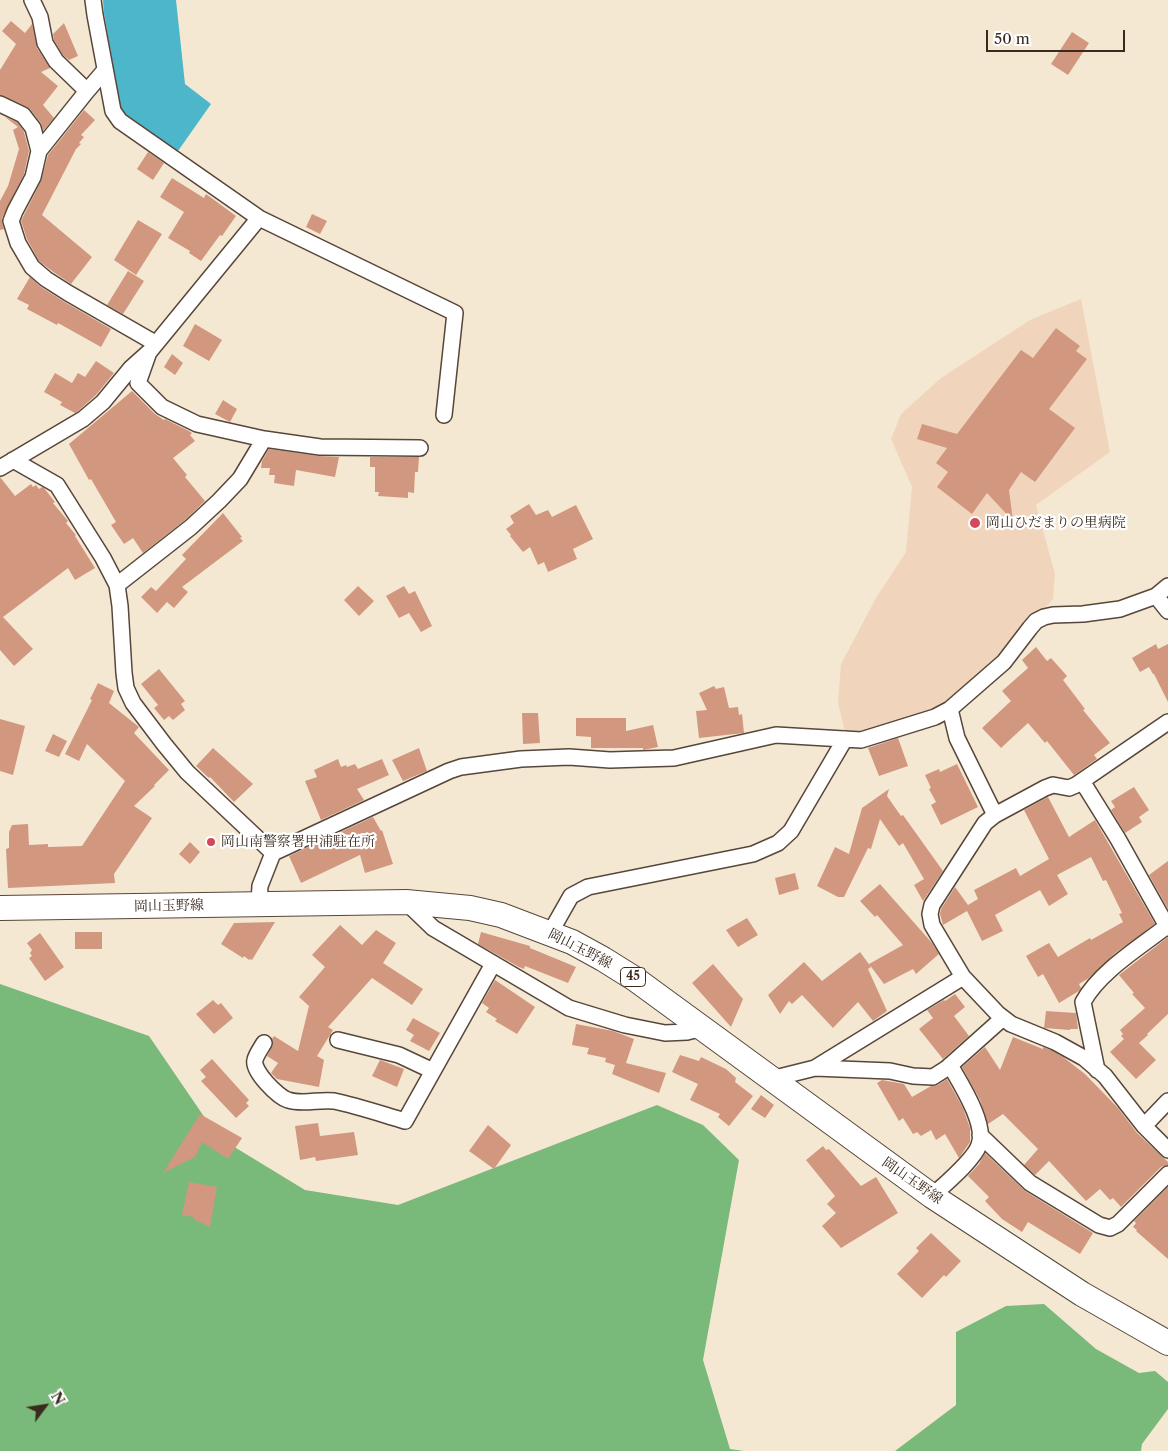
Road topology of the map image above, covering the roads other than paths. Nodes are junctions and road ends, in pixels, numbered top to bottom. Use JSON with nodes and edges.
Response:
{"nodes":[{"id":1,"x":32,"y":0,"type":"edge"},
{"id":2,"x":93,"y":0,"type":"edge"},
{"id":3,"x":105,"y":70,"type":"junction"},
{"id":4,"x":87,"y":91,"type":"junction"},
{"id":5,"x":0,"y":104,"type":"edge"},
{"id":6,"x":39,"y":151,"type":"junction"},
{"id":7,"x":259,"y":218,"type":"junction"},
{"id":8,"x":153,"y":347,"type":"junction"},
{"id":9,"x":444,"y":415,"type":"dead end"},
{"id":10,"x":264,"y":439,"type":"junction"},
{"id":11,"x":420,"y":448,"type":"dead end"},
{"id":12,"x":6,"y":464,"type":"edge"},
{"id":13,"x":117,"y":585,"type":"junction"},
{"id":14,"x":1168,"y":586,"type":"edge"},
{"id":15,"x":1156,"y":596,"type":"junction"},
{"id":16,"x":1168,"y":611,"type":"edge"},
{"id":17,"x":950,"y":709,"type":"junction"},
{"id":18,"x":1168,"y":722,"type":"edge"},
{"id":19,"x":845,"y":739,"type":"junction"},
{"id":20,"x":1082,"y":782,"type":"junction"},
{"id":21,"x":995,"y":815,"type":"junction"},
{"id":22,"x":273,"y":853,"type":"junction"},
{"id":23,"x":406,"y":902,"type":"junction"},
{"id":24,"x":259,"y":904,"type":"junction"},
{"id":25,"x":0,"y":908,"type":"edge"},
{"id":26,"x":1167,"y":927,"type":"edge"},
{"id":27,"x":550,"y":933,"type":"junction"},
{"id":28,"x":492,"y":964,"type":"junction"},
{"id":29,"x":962,"y":977,"type":"junction"},
{"id":30,"x":1003,"y":1018,"type":"junction"},
{"id":31,"x":702,"y":1028,"type":"junction"},
{"id":32,"x":338,"y":1040,"type":"dead end"},
{"id":33,"x":264,"y":1043,"type":"dead end"},
{"id":34,"x":950,"y":1066,"type":"junction"},
{"id":35,"x":815,"y":1068,"type":"junction"},
{"id":36,"x":1097,"y":1070,"type":"junction"},
{"id":37,"x":433,"y":1071,"type":"junction"},
{"id":38,"x":771,"y":1078,"type":"junction"},
{"id":39,"x":1168,"y":1101,"type":"edge"},
{"id":40,"x":1144,"y":1126,"type":"junction"},
{"id":41,"x":980,"y":1135,"type":"junction"},
{"id":42,"x":1168,"y":1150,"type":"edge"},
{"id":43,"x":1168,"y":1174,"type":"edge"},
{"id":44,"x":932,"y":1196,"type":"junction"},
{"id":45,"x":1168,"y":1343,"type":"edge"}],
"edges":[{"from":1,"to":4,"type":"street"},
{"from":2,"to":3,"type":"street"},
{"from":3,"to":4,"type":"street"},
{"from":3,"to":7,"type":"street"},
{"from":4,"to":6,"type":"street"},
{"from":5,"to":6,"type":"street"},
{"from":6,"to":8,"type":"street"},
{"from":7,"to":8,"type":"street"},
{"from":7,"to":9,"type":"street"},
{"from":8,"to":10,"type":"street"},
{"from":8,"to":12,"type":"street"},
{"from":10,"to":11,"type":"street"},
{"from":10,"to":13,"type":"street"},
{"from":12,"to":13,"type":"street"},
{"from":13,"to":22,"type":"street"},
{"from":14,"to":15,"type":"street"},
{"from":15,"to":16,"type":"street"},
{"from":15,"to":17,"type":"street"},
{"from":17,"to":19,"type":"street"},
{"from":17,"to":21,"type":"street"},
{"from":18,"to":20,"type":"street"},
{"from":19,"to":22,"type":"street"},
{"from":19,"to":27,"type":"street"},
{"from":20,"to":21,"type":"street"},
{"from":20,"to":26,"type":"street"},
{"from":21,"to":29,"type":"street"},
{"from":22,"to":24,"type":"street"},
{"from":23,"to":24,"type":"main road","name":"岡山玉野線","number":"45"},
{"from":23,"to":27,"type":"main road","name":"岡山玉野線","number":"45"},
{"from":23,"to":28,"type":"street"},
{"from":24,"to":25,"type":"main road","name":"岡山玉野線","number":"45"},
{"from":26,"to":36,"type":"street"},
{"from":27,"to":31,"type":"main road","name":"岡山玉野線","number":"45"},
{"from":28,"to":31,"type":"street"},
{"from":28,"to":37,"type":"street"},
{"from":29,"to":30,"type":"street"},
{"from":29,"to":35,"type":"street"},
{"from":30,"to":34,"type":"street"},
{"from":30,"to":36,"type":"street"},
{"from":31,"to":38,"type":"main road","name":"岡山玉野線","number":"45"},
{"from":32,"to":37,"type":"street"},
{"from":33,"to":37,"type":"street"},
{"from":34,"to":35,"type":"street"},
{"from":34,"to":41,"type":"street"},
{"from":35,"to":38,"type":"street"},
{"from":36,"to":40,"type":"street"},
{"from":38,"to":44,"type":"main road","name":"岡山玉野線","number":"45"},
{"from":39,"to":40,"type":"street"},
{"from":40,"to":42,"type":"street"},
{"from":41,"to":43,"type":"street"},
{"from":41,"to":44,"type":"street"},
{"from":44,"to":45,"type":"main road","name":"岡山玉野線","number":"45"}]}
